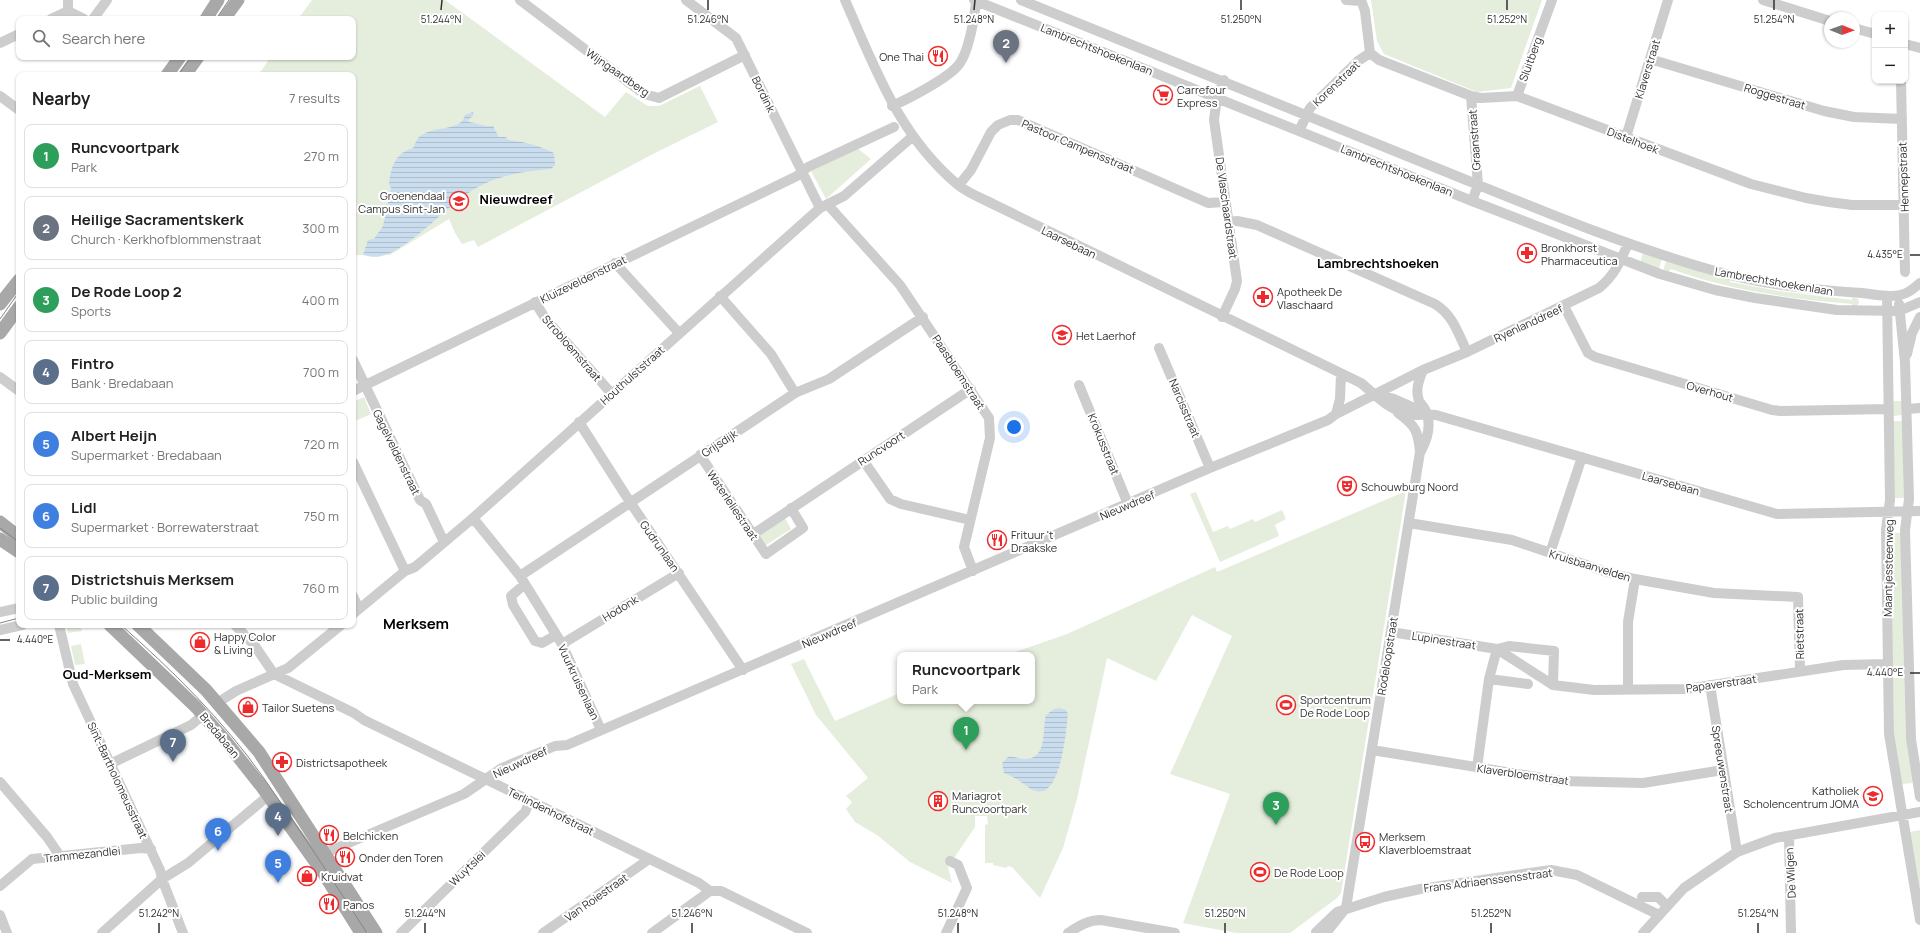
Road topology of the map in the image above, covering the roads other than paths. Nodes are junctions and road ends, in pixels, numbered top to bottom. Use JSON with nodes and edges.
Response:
{"nodes":[{"id":1,"x":68,"y":0,"type":"edge"},
{"id":2,"x":107,"y":0,"type":"edge"},
{"id":3,"x":218,"y":0,"type":"edge"},
{"id":4,"x":238,"y":0,"type":"edge"},
{"id":5,"x":520,"y":0,"type":"edge"},
{"id":6,"x":686,"y":0,"type":"edge"},
{"id":7,"x":845,"y":0,"type":"edge"},
{"id":8,"x":976,"y":0,"type":"edge"},
{"id":9,"x":1021,"y":0,"type":"edge"},
{"id":10,"x":1346,"y":0,"type":"edge"},
{"id":11,"x":1361,"y":0,"type":"edge"},
{"id":12,"x":1552,"y":0,"type":"edge"},
{"id":13,"x":1668,"y":0,"type":"edge"},
{"id":14,"x":1764,"y":0,"type":"edge"},
{"id":15,"x":68,"y":11,"type":"junction"},
{"id":16,"x":57,"y":16,"type":"edge"},
{"id":17,"x":78,"y":16,"type":"edge"},
{"id":18,"x":95,"y":16,"type":"edge"},
{"id":19,"x":208,"y":16,"type":"edge"},
{"id":20,"x":226,"y":16,"type":"edge"},
{"id":21,"x":1824,"y":19,"type":"edge"},
{"id":22,"x":1860,"y":30,"type":"edge"},
{"id":23,"x":1872,"y":33,"type":"edge"},
{"id":24,"x":16,"y":35,"type":"edge"},
{"id":25,"x":0,"y":43,"type":"edge"},
{"id":26,"x":1908,"y":45,"type":"edge"},
{"id":27,"x":1920,"y":48,"type":"edge"},
{"id":28,"x":1370,"y":53,"type":"junction"},
{"id":29,"x":745,"y":55,"type":"junction"},
{"id":30,"x":1650,"y":59,"type":"junction"},
{"id":31,"x":178,"y":60,"type":"edge"},
{"id":32,"x":196,"y":60,"type":"edge"},
{"id":33,"x":169,"y":72,"type":"edge"},
{"id":34,"x":187,"y":72,"type":"edge"},
{"id":35,"x":1224,"y":80,"type":"junction"},
{"id":36,"x":1901,"y":84,"type":"edge"},
{"id":37,"x":0,"y":96,"type":"edge"},
{"id":38,"x":1471,"y":96,"type":"junction"},
{"id":39,"x":1517,"y":96,"type":"junction"},
{"id":40,"x":1217,"y":97,"type":"junction"},
{"id":41,"x":892,"y":106,"type":"junction"},
{"id":42,"x":16,"y":108,"type":"edge"},
{"id":43,"x":1305,"y":115,"type":"junction"},
{"id":44,"x":1902,"y":119,"type":"junction"},
{"id":45,"x":894,"y":127,"type":"dead end"},
{"id":46,"x":1299,"y":131,"type":"junction"},
{"id":47,"x":912,"y":137,"type":"junction"},
{"id":48,"x":1626,"y":137,"type":"junction"},
{"id":49,"x":802,"y":172,"type":"junction"},
{"id":50,"x":959,"y":185,"type":"junction"},
{"id":51,"x":1478,"y":185,"type":"junction"},
{"id":52,"x":1472,"y":201,"type":"junction"},
{"id":53,"x":1226,"y":202,"type":"junction"},
{"id":54,"x":1904,"y":205,"type":"junction"},
{"id":55,"x":824,"y":206,"type":"junction"},
{"id":56,"x":1229,"y":222,"type":"junction"},
{"id":57,"x":1628,"y":243,"type":"junction"},
{"id":58,"x":1621,"y":260,"type":"junction"},
{"id":59,"x":615,"y":263,"type":"junction"},
{"id":60,"x":1905,"y":272,"type":"dead end"},
{"id":61,"x":1920,"y":283,"type":"edge"},
{"id":62,"x":16,"y":284,"type":"edge"},
{"id":63,"x":720,"y":296,"type":"junction"},
{"id":64,"x":1887,"y":296,"type":"junction"},
{"id":65,"x":1899,"y":296,"type":"junction"},
{"id":66,"x":535,"y":302,"type":"junction"},
{"id":67,"x":1920,"y":302,"type":"edge"},
{"id":68,"x":0,"y":304,"type":"edge"},
{"id":69,"x":1564,"y":306,"type":"junction"},
{"id":70,"x":16,"y":310,"type":"edge"},
{"id":71,"x":1899,"y":310,"type":"junction"},
{"id":72,"x":1887,"y":312,"type":"junction"},
{"id":73,"x":923,"y":317,"type":"junction"},
{"id":74,"x":1222,"y":317,"type":"junction"},
{"id":75,"x":1920,"y":317,"type":"edge"},
{"id":76,"x":0,"y":333,"type":"edge"},
{"id":77,"x":679,"y":333,"type":"junction"},
{"id":78,"x":1159,"y":348,"type":"dead end"},
{"id":79,"x":1467,"y":352,"type":"junction"},
{"id":80,"x":1905,"y":362,"type":"junction"},
{"id":81,"x":356,"y":367,"type":"edge"},
{"id":82,"x":1423,"y":370,"type":"junction"},
{"id":83,"x":1341,"y":374,"type":"junction"},
{"id":84,"x":0,"y":377,"type":"edge"},
{"id":85,"x":364,"y":385,"type":"junction"},
{"id":86,"x":1079,"y":385,"type":"dead end"},
{"id":87,"x":16,"y":389,"type":"edge"},
{"id":88,"x":356,"y":389,"type":"edge"},
{"id":89,"x":970,"y":389,"type":"junction"},
{"id":90,"x":611,"y":393,"type":"junction"},
{"id":91,"x":796,"y":393,"type":"junction"},
{"id":92,"x":1376,"y":396,"type":"junction"},
{"id":93,"x":1920,"y":408,"type":"edge"},
{"id":94,"x":1888,"y":409,"type":"junction"},
{"id":95,"x":1907,"y":409,"type":"junction"},
{"id":96,"x":1395,"y":410,"type":"junction"},
{"id":97,"x":1336,"y":414,"type":"junction"},
{"id":98,"x":1427,"y":414,"type":"junction"},
{"id":99,"x":579,"y":422,"type":"junction"},
{"id":100,"x":1418,"y":433,"type":"junction"},
{"id":101,"x":1420,"y":452,"type":"junction"},
{"id":102,"x":700,"y":455,"type":"junction"},
{"id":103,"x":1582,"y":457,"type":"junction"},
{"id":104,"x":863,"y":460,"type":"junction"},
{"id":105,"x":356,"y":468,"type":"edge"},
{"id":106,"x":1210,"y":468,"type":"junction"},
{"id":107,"x":630,"y":502,"type":"junction"},
{"id":108,"x":1128,"y":504,"type":"junction"},
{"id":109,"x":791,"y":508,"type":"junction"},
{"id":110,"x":1908,"y":511,"type":"junction"},
{"id":111,"x":1920,"y":511,"type":"edge"},
{"id":112,"x":1889,"y":512,"type":"junction"},
{"id":113,"x":473,"y":518,"type":"junction"},
{"id":114,"x":970,"y":520,"type":"junction"},
{"id":115,"x":0,"y":522,"type":"edge"},
{"id":116,"x":1409,"y":523,"type":"junction"},
{"id":117,"x":16,"y":534,"type":"edge"},
{"id":118,"x":752,"y":535,"type":"junction"},
{"id":119,"x":0,"y":539,"type":"edge"},
{"id":120,"x":444,"y":542,"type":"junction"},
{"id":121,"x":16,"y":550,"type":"edge"},
{"id":122,"x":1550,"y":553,"type":"junction"},
{"id":123,"x":405,"y":571,"type":"junction"},
{"id":124,"x":974,"y":571,"type":"junction"},
{"id":125,"x":679,"y":573,"type":"junction"},
{"id":126,"x":1635,"y":579,"type":"junction"},
{"id":127,"x":522,"y":580,"type":"junction"},
{"id":128,"x":1798,"y":597,"type":"joint"},
{"id":129,"x":16,"y":609,"type":"edge"},
{"id":130,"x":0,"y":612,"type":"edge"},
{"id":131,"x":356,"y":612,"type":"edge"},
{"id":132,"x":16,"y":626,"type":"edge"},
{"id":133,"x":59,"y":628,"type":"edge"},
{"id":134,"x":113,"y":628,"type":"edge"},
{"id":135,"x":141,"y":628,"type":"edge"},
{"id":136,"x":238,"y":628,"type":"edge"},
{"id":137,"x":337,"y":628,"type":"edge"},
{"id":138,"x":0,"y":630,"type":"edge"},
{"id":139,"x":1391,"y":632,"type":"junction"},
{"id":140,"x":556,"y":635,"type":"junction"},
{"id":141,"x":562,"y":644,"type":"junction"},
{"id":142,"x":1497,"y":649,"type":"junction"},
{"id":143,"x":1888,"y":664,"type":"junction"},
{"id":144,"x":743,"y":670,"type":"junction"},
{"id":145,"x":1800,"y":671,"type":"junction"},
{"id":146,"x":274,"y":674,"type":"junction"},
{"id":147,"x":1489,"y":679,"type":"junction"},
{"id":148,"x":1528,"y":684,"type":"dead end"},
{"id":149,"x":1553,"y":685,"type":"junction"},
{"id":150,"x":1710,"y":685,"type":"junction"},
{"id":151,"x":1628,"y":690,"type":"junction"},
{"id":152,"x":217,"y":702,"type":"junction"},
{"id":153,"x":203,"y":715,"type":"junction"},
{"id":154,"x":600,"y":730,"type":"junction"},
{"id":155,"x":1372,"y":750,"type":"junction"},
{"id":156,"x":110,"y":764,"type":"junction"},
{"id":157,"x":1477,"y":768,"type":"junction"},
{"id":158,"x":1723,"y":770,"type":"junction"},
{"id":159,"x":1918,"y":773,"type":"edge"},
{"id":160,"x":485,"y":779,"type":"junction"},
{"id":161,"x":0,"y":782,"type":"edge"},
{"id":162,"x":268,"y":796,"type":"junction"},
{"id":163,"x":1920,"y":797,"type":"edge"},
{"id":164,"x":530,"y":801,"type":"junction"},
{"id":165,"x":1920,"y":812,"type":"edge"},
{"id":166,"x":1902,"y":816,"type":"junction"},
{"id":167,"x":1789,"y":836,"type":"junction"},
{"id":168,"x":150,"y":848,"type":"junction"},
{"id":169,"x":1737,"y":852,"type":"junction"},
{"id":170,"x":60,"y":856,"type":"junction"},
{"id":171,"x":318,"y":856,"type":"junction"},
{"id":172,"x":647,"y":859,"type":"junction"},
{"id":173,"x":950,"y":861,"type":"dead end"},
{"id":174,"x":162,"y":879,"type":"junction"},
{"id":175,"x":0,"y":886,"type":"edge"},
{"id":176,"x":710,"y":891,"type":"junction"},
{"id":177,"x":1642,"y":897,"type":"dead end"},
{"id":178,"x":1667,"y":906,"type":"junction"},
{"id":179,"x":1346,"y":908,"type":"junction"},
{"id":180,"x":0,"y":915,"type":"edge"},
{"id":181,"x":1659,"y":915,"type":"junction"},
{"id":182,"x":1920,"y":920,"type":"edge"},
{"id":183,"x":8,"y":933,"type":"edge"},
{"id":184,"x":102,"y":933,"type":"edge"},
{"id":185,"x":184,"y":933,"type":"edge"},
{"id":186,"x":361,"y":933,"type":"edge"},
{"id":187,"x":376,"y":933,"type":"edge"},
{"id":188,"x":401,"y":933,"type":"edge"},
{"id":189,"x":543,"y":933,"type":"edge"},
{"id":190,"x":652,"y":933,"type":"edge"},
{"id":191,"x":807,"y":933,"type":"edge"},
{"id":192,"x":946,"y":933,"type":"edge"},
{"id":193,"x":1068,"y":933,"type":"edge"},
{"id":194,"x":1175,"y":933,"type":"edge"},
{"id":195,"x":1306,"y":933,"type":"edge"},
{"id":196,"x":1320,"y":933,"type":"edge"},
{"id":197,"x":1643,"y":933,"type":"edge"},
{"id":198,"x":1791,"y":933,"type":"edge"}],
"edges":[{"from":1,"to":15,"type":"street"},
{"from":2,"to":18,"type":"street"},
{"from":3,"to":19,"type":"main road"},
{"from":4,"to":20,"type":"main road"},
{"from":5,"to":29,"type":"street","name":"Wijngaardberg"},
{"from":6,"to":29,"type":"street","name":"Bordink"},
{"from":7,"to":41,"type":"street","name":"Laarsebaan"},
{"from":8,"to":40,"type":"street","name":"Lambrechtshoekenlaan"},
{"from":8,"to":41,"type":"street"},
{"from":9,"to":35,"type":"street","name":"Lambrechtshoekenlaan"},
{"from":10,"to":11,"type":"street"},
{"from":11,"to":28,"type":"street"},
{"from":12,"to":39,"type":"street","name":"Sluitberg"},
{"from":13,"to":30,"type":"street","name":"Klaverstraat"},
{"from":14,"to":21,"type":"street"},
{"from":15,"to":16,"type":"street"},
{"from":15,"to":17,"type":"street"},
{"from":22,"to":23,"type":"street"},
{"from":24,"to":25,"type":"street"},
{"from":26,"to":27,"type":"street"},
{"from":28,"to":38,"type":"street","name":"Distelhoek"},
{"from":28,"to":43,"type":"street","name":"Korenstraat"},
{"from":29,"to":49,"type":"street","name":"Bordink"},
{"from":30,"to":44,"type":"street","name":"Roggestraat"},
{"from":30,"to":48,"type":"street","name":"Klaverstraat"},
{"from":31,"to":33,"type":"main road"},
{"from":32,"to":34,"type":"main road"},
{"from":35,"to":40,"type":"street"},
{"from":35,"to":43,"type":"street","name":"Lambrechtshoekenlaan"},
{"from":36,"to":44,"type":"street","name":"Hennepstraat"},
{"from":37,"to":42,"type":"street"},
{"from":38,"to":39,"type":"street","name":"Distelhoek"},
{"from":38,"to":51,"type":"street","name":"Graanstraat"},
{"from":39,"to":48,"type":"street","name":"Distelhoek"},
{"from":40,"to":46,"type":"street","name":"Lambrechtshoekenlaan"},
{"from":40,"to":53,"type":"street","name":"De Vlaschaardstraat"},
{"from":41,"to":47,"type":"street","name":"Laarsebaan"},
{"from":43,"to":46,"type":"street"},
{"from":43,"to":51,"type":"street","name":"Lambrechtshoekenlaan"},
{"from":44,"to":54,"type":"street","name":"Hennepstraat"},
{"from":45,"to":49,"type":"street"},
{"from":46,"to":52,"type":"street","name":"Lambrechtshoekenlaan"},
{"from":47,"to":50,"type":"street","name":"Laarsebaan"},
{"from":47,"to":55,"type":"street","name":"Houthulststraat"},
{"from":48,"to":54,"type":"street","name":"Distelhoek"},
{"from":49,"to":55,"type":"street","name":"Bordink"},
{"from":49,"to":59,"type":"street","name":"Kluizeveldenstraat"},
{"from":50,"to":53,"type":"street","name":"Pastoor Campensstraat"},
{"from":50,"to":74,"type":"street","name":"Laarsebaan"},
{"from":51,"to":52,"type":"street"},
{"from":51,"to":57,"type":"street","name":"Lambrechtshoekenlaan"},
{"from":52,"to":58,"type":"street","name":"Lambrechtshoekenlaan"},
{"from":53,"to":56,"type":"street","name":"De Vlaschaardstraat"},
{"from":54,"to":60,"type":"street","name":"Hennepstraat"},
{"from":55,"to":63,"type":"street","name":"Houthulststraat"},
{"from":55,"to":73,"type":"street","name":"Paasbloemstraat"},
{"from":56,"to":74,"type":"street","name":"De Vlaschaardstraat"},
{"from":56,"to":79,"type":"street"},
{"from":57,"to":58,"type":"street"},
{"from":57,"to":64,"type":"street","name":"Lambrechtshoekenlaan"},
{"from":58,"to":69,"type":"street","name":"Ryenlanddreef"},
{"from":58,"to":72,"type":"street","name":"Lambrechtshoekenlaan"},
{"from":59,"to":66,"type":"street","name":"Kluizeveldenstraat"},
{"from":59,"to":77,"type":"street"},
{"from":61,"to":65,"type":"street"},
{"from":62,"to":68,"type":"main road"},
{"from":63,"to":77,"type":"street","name":"Houthulststraat"},
{"from":63,"to":91,"type":"street"},
{"from":64,"to":65,"type":"street","name":"Lambrechtshoekenlaan"},
{"from":64,"to":72,"type":"street","name":"Maantjessteenweg"},
{"from":65,"to":71,"type":"street","name":"Maantjessteenweg"},
{"from":66,"to":85,"type":"street","name":"Kluizeveldenstraat"},
{"from":66,"to":90,"type":"street","name":"Strobloemstraat"},
{"from":67,"to":71,"type":"street","name":"Lambrechtshoekenlaan"},
{"from":69,"to":79,"type":"street","name":"Ryenlanddreef"},
{"from":69,"to":94,"type":"street","name":"Overhout"},
{"from":70,"to":76,"type":"main road"},
{"from":71,"to":72,"type":"street","name":"Lambrechtshoekenlaan"},
{"from":71,"to":80,"type":"street","name":"Maantjessteenweg"},
{"from":72,"to":94,"type":"street","name":"Maantjessteenweg"},
{"from":73,"to":89,"type":"street","name":"Paasbloemstraat"},
{"from":73,"to":91,"type":"street","name":"Grijsdijk"},
{"from":74,"to":83,"type":"street","name":"Laarsebaan"},
{"from":75,"to":80,"type":"street"},
{"from":77,"to":90,"type":"street","name":"Houthulststraat"},
{"from":78,"to":106,"type":"street","name":"Narcisstraat"},
{"from":79,"to":82,"type":"street","name":"Ryenlanddreef"},
{"from":80,"to":95,"type":"street","name":"Maantjessteenweg"},
{"from":81,"to":85,"type":"street","name":"Gagelveldenstraat"},
{"from":82,"to":92,"type":"street","name":"Ryenlanddreef"},
{"from":82,"to":98,"type":"street"},
{"from":83,"to":92,"type":"street","name":"Laarsebaan"},
{"from":83,"to":97,"type":"street"},
{"from":84,"to":87,"type":"street"},
{"from":85,"to":88,"type":"street","name":"Kluizeveldenstraat"},
{"from":85,"to":120,"type":"street","name":"Gagelveldenstraat"},
{"from":86,"to":108,"type":"street","name":"Krokusstraat"},
{"from":89,"to":104,"type":"street","name":"Runcvoort"},
{"from":89,"to":114,"type":"street","name":"Paasbloemstraat"},
{"from":90,"to":99,"type":"street","name":"Houthulststraat"},
{"from":91,"to":102,"type":"street","name":"Grijsdijk"},
{"from":92,"to":96,"type":"street","name":"Laarsebaan"},
{"from":92,"to":97,"type":"street","name":"Nieuwdreef"},
{"from":92,"to":98,"type":"street","name":"Laarsebaan"},
{"from":93,"to":95,"type":"street"},
{"from":94,"to":112,"type":"street","name":"Maantjessteenweg"},
{"from":95,"to":110,"type":"street","name":"Maantjessteenweg"},
{"from":96,"to":98,"type":"street","name":"Laarsebaan"},
{"from":96,"to":100,"type":"street"},
{"from":97,"to":106,"type":"street","name":"Nieuwdreef"},
{"from":98,"to":100,"type":"street"},
{"from":98,"to":101,"type":"street","name":"Rodeloopstraat"},
{"from":98,"to":103,"type":"street","name":"Laarsebaan"},
{"from":99,"to":107,"type":"street","name":"Gudrunlaan"},
{"from":99,"to":113,"type":"street","name":"Houthulststraat"},
{"from":100,"to":101,"type":"street","name":"Rodeloopstraat"},
{"from":101,"to":116,"type":"street","name":"Rodeloopstraat"},
{"from":102,"to":107,"type":"street","name":"Grijsdijk"},
{"from":102,"to":118,"type":"street","name":"Waterleliestraat"},
{"from":103,"to":112,"type":"street","name":"Laarsebaan"},
{"from":103,"to":122,"type":"street"},
{"from":104,"to":109,"type":"street","name":"Runcvoort"},
{"from":104,"to":114,"type":"street"},
{"from":105,"to":123,"type":"street"},
{"from":106,"to":108,"type":"street","name":"Nieuwdreef"},
{"from":107,"to":125,"type":"street","name":"Gudrunlaan"},
{"from":107,"to":127,"type":"street","name":"Grijsdijk"},
{"from":108,"to":124,"type":"street","name":"Nieuwdreef"},
{"from":109,"to":118,"type":"street","name":"Runcvoort"},
{"from":109,"to":118,"type":"street","name":"Waterleliestraat"},
{"from":110,"to":111,"type":"street","name":"Laarsebaan"},
{"from":110,"to":112,"type":"street","name":"Laarsebaan"},
{"from":110,"to":159,"type":"street","name":"Maantjessteenweg"},
{"from":112,"to":143,"type":"street","name":"Maantjessteenweg"},
{"from":113,"to":120,"type":"street","name":"Houthulststraat"},
{"from":113,"to":127,"type":"street","name":"Vuurkruisenlaan"},
{"from":114,"to":124,"type":"street","name":"Paasbloemstraat"},
{"from":115,"to":117,"type":"main road"},
{"from":116,"to":122,"type":"street","name":"Kruisbaanvelden"},
{"from":116,"to":139,"type":"street","name":"Rodeloopstraat"},
{"from":119,"to":121,"type":"main road"},
{"from":120,"to":123,"type":"street","name":"Houthulststraat"},
{"from":122,"to":126,"type":"street","name":"Kruisbaanvelden"},
{"from":123,"to":131,"type":"street","name":"Houthulststraat"},
{"from":124,"to":144,"type":"street","name":"Nieuwdreef"},
{"from":125,"to":141,"type":"street","name":"Hodonk"},
{"from":125,"to":144,"type":"street","name":"Gudrunlaan"},
{"from":126,"to":128,"type":"street","name":"Kruisbaanvelden"},
{"from":126,"to":151,"type":"street"},
{"from":127,"to":140,"type":"street","name":"Vuurkruisenlaan"},
{"from":127,"to":140,"type":"street","name":"Vuurkruisenlaan"},
{"from":128,"to":145,"type":"street","name":"Rietstraat"},
{"from":129,"to":130,"type":"street"},
{"from":132,"to":138,"type":"street"},
{"from":133,"to":156,"type":"street","name":"Sint-Bartholomeusstraat"},
{"from":134,"to":153,"type":"main road","name":"Bredabaan"},
{"from":135,"to":152,"type":"main road","name":"Bredabaan"},
{"from":136,"to":146,"type":"street"},
{"from":137,"to":146,"type":"street"},
{"from":139,"to":142,"type":"street","name":"Lupinestraat"},
{"from":139,"to":155,"type":"street","name":"Rodeloopstraat"},
{"from":140,"to":141,"type":"street","name":"Vuurkruisenlaan"},
{"from":141,"to":154,"type":"street","name":"Vuurkruisenlaan"},
{"from":142,"to":147,"type":"street"},
{"from":142,"to":149,"type":"street"},
{"from":142,"to":149,"type":"street"},
{"from":143,"to":145,"type":"street","name":"Papaverstraat"},
{"from":143,"to":166,"type":"street","name":"Maantjessteenweg"},
{"from":144,"to":154,"type":"street","name":"Nieuwdreef"},
{"from":145,"to":150,"type":"street","name":"Papaverstraat"},
{"from":146,"to":152,"type":"street"},
{"from":146,"to":160,"type":"street","name":"Terlindenhofstraat"},
{"from":147,"to":148,"type":"street"},
{"from":147,"to":157,"type":"street"},
{"from":149,"to":151,"type":"street","name":"Papaverstraat"},
{"from":150,"to":151,"type":"street","name":"Papaverstraat"},
{"from":150,"to":158,"type":"street","name":"Spreeuwenstraat"},
{"from":152,"to":171,"type":"main road","name":"Bredabaan"},
{"from":153,"to":156,"type":"street"},
{"from":153,"to":162,"type":"main road","name":"Bredabaan"},
{"from":154,"to":160,"type":"street","name":"Nieuwdreef"},
{"from":155,"to":157,"type":"street","name":"Klaverbloemstraat"},
{"from":155,"to":179,"type":"street","name":"Rodeloopstraat"},
{"from":156,"to":168,"type":"street","name":"Sint-Bartholomeusstraat"},
{"from":157,"to":158,"type":"street","name":"Klaverbloemstraat"},
{"from":158,"to":169,"type":"street","name":"Spreeuwenstraat"},
{"from":159,"to":163,"type":"street","name":"Maantjessteenweg"},
{"from":160,"to":164,"type":"street","name":"Terlindenhofstraat"},
{"from":160,"to":171,"type":"street","name":"Nieuwdreef"},
{"from":161,"to":170,"type":"street"},
{"from":162,"to":171,"type":"main road","name":"Bredabaan"},
{"from":162,"to":174,"type":"street"},
{"from":164,"to":172,"type":"street","name":"Terlindenhofstraat"},
{"from":164,"to":188,"type":"street","name":"Wuytslei"},
{"from":165,"to":166,"type":"street"},
{"from":166,"to":167,"type":"street"},
{"from":166,"to":182,"type":"street","name":"Maantjessteenweg"},
{"from":167,"to":169,"type":"street"},
{"from":167,"to":198,"type":"street","name":"De Wilgen"},
{"from":168,"to":170,"type":"street","name":"Trammezandlei"},
{"from":168,"to":174,"type":"street","name":"Sint-Bartholomeusstraat"},
{"from":169,"to":178,"type":"street"},
{"from":170,"to":175,"type":"street","name":"Trammezandlei"},
{"from":171,"to":186,"type":"main road","name":"Bredabaan"},
{"from":171,"to":187,"type":"main road","name":"Bredabaan"},
{"from":172,"to":176,"type":"street","name":"Terlindenhofstraat"},
{"from":172,"to":189,"type":"street","name":"Van Roiestraat"},
{"from":173,"to":192,"type":"street"},
{"from":174,"to":184,"type":"street"},
{"from":174,"to":185,"type":"street","name":"Sint-Bartholomeusstraat"},
{"from":176,"to":190,"type":"street"},
{"from":176,"to":191,"type":"street","name":"Terlindenhofstraat"},
{"from":177,"to":178,"type":"street"},
{"from":178,"to":181,"type":"street"},
{"from":179,"to":181,"type":"street","name":"Frans Adriaenssensstraat"},
{"from":179,"to":196,"type":"street","name":"Frans Adriaenssensstraat"},
{"from":180,"to":183,"type":"street"},
{"from":181,"to":197,"type":"street"},
{"from":193,"to":194,"type":"street"},
{"from":195,"to":196,"type":"street"}]}
